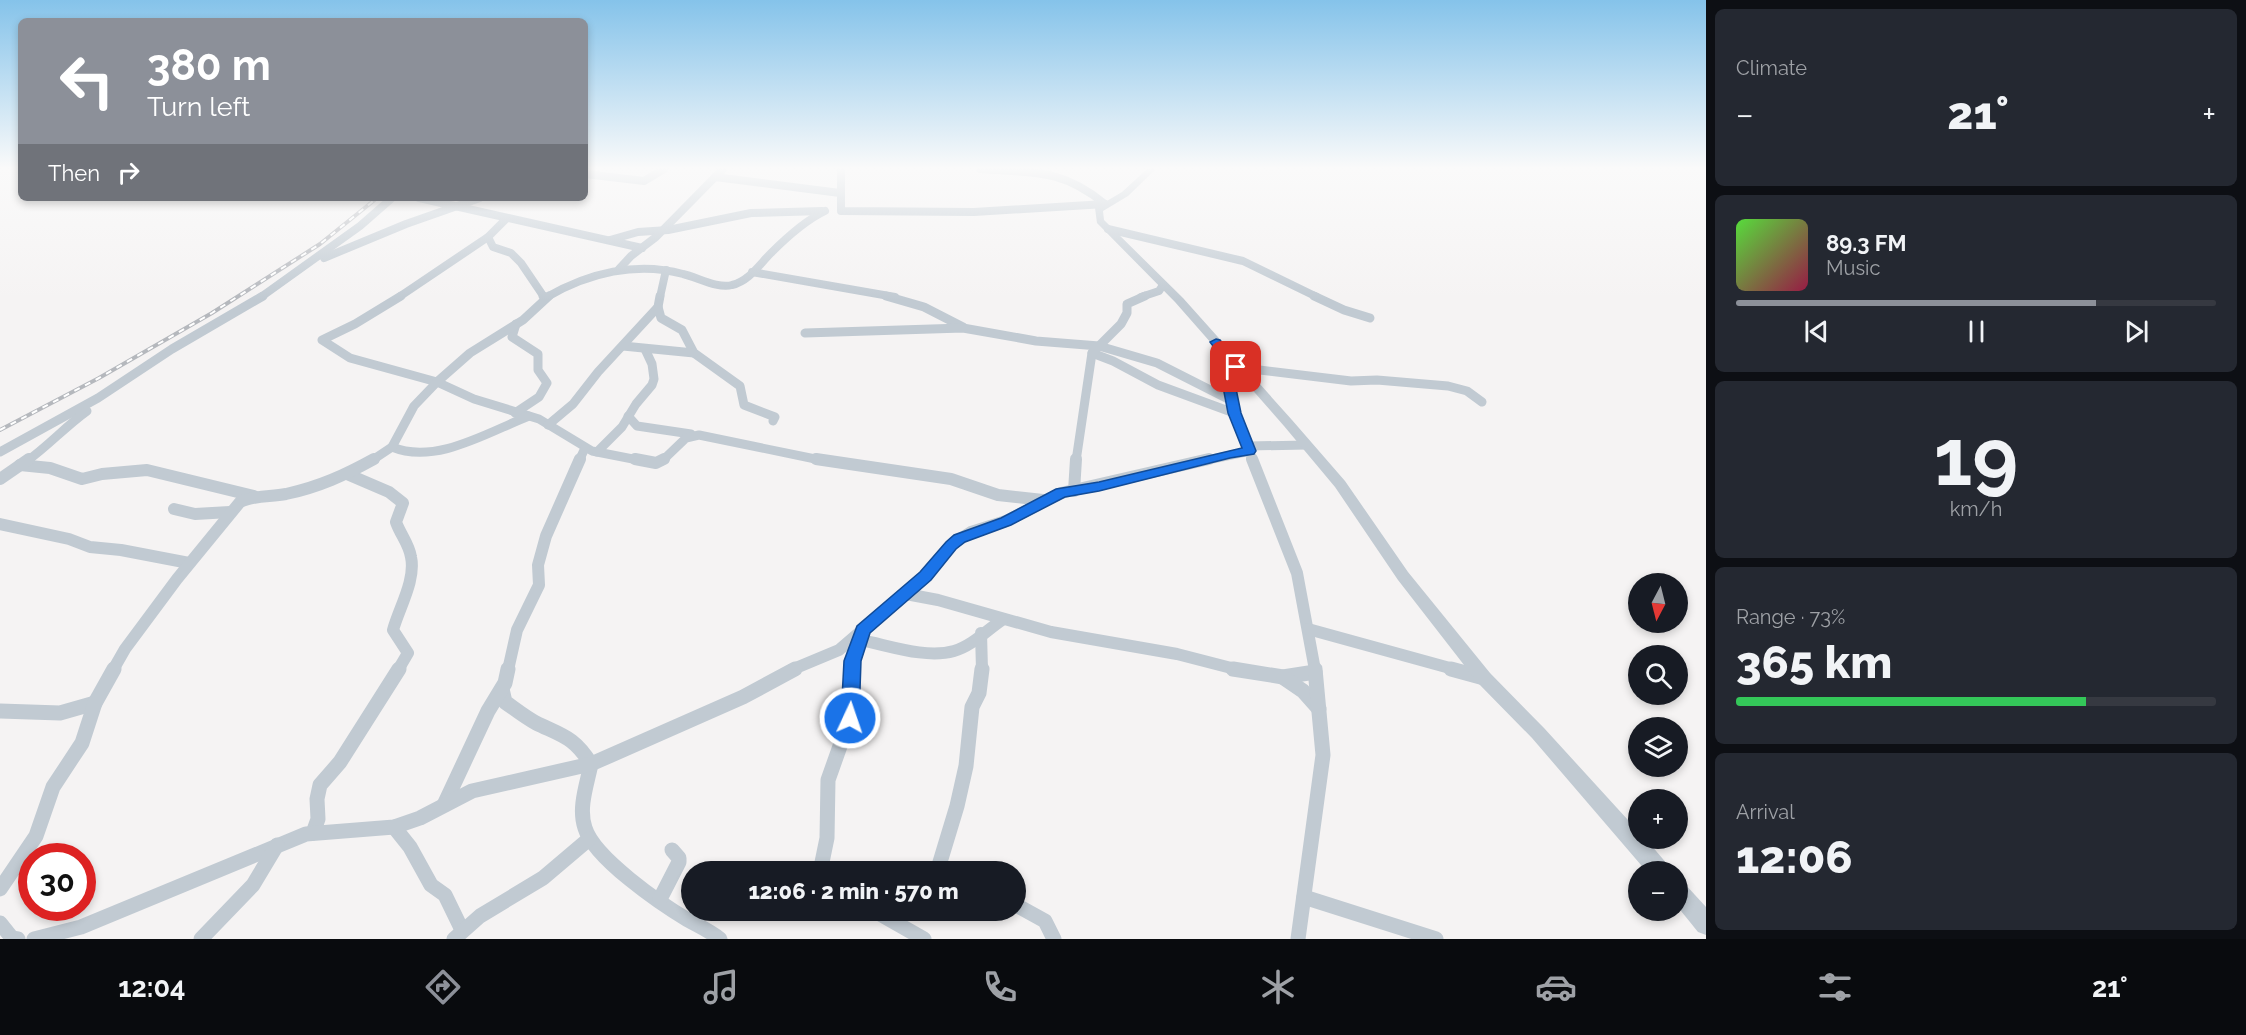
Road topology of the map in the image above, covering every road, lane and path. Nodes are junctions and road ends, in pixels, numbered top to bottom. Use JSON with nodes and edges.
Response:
{"nodes":[{"id":1,"x":375,"y":213,"type":"edge"},
{"id":2,"x":440,"y":213,"type":"edge"},
{"id":3,"x":481,"y":213,"type":"edge"},
{"id":4,"x":680,"y":213,"type":"edge"},
{"id":5,"x":758,"y":213,"type":"edge"},
{"id":6,"x":821,"y":213,"type":"edge"},
{"id":7,"x":1098,"y":213,"type":"edge"},
{"id":8,"x":506,"y":219,"type":"junction"},
{"id":9,"x":1108,"y":229,"type":"junction"},
{"id":10,"x":661,"y":231,"type":"junction"},
{"id":11,"x":488,"y":237,"type":"junction"},
{"id":12,"x":610,"y":240,"type":"junction"},
{"id":13,"x":642,"y":248,"type":"junction"},
{"id":14,"x":313,"y":262,"type":"junction"},
{"id":15,"x":619,"y":269,"type":"junction"},
{"id":16,"x":666,"y":270,"type":"junction"},
{"id":17,"x":752,"y":272,"type":"junction"},
{"id":18,"x":1163,"y":285,"type":"junction"},
{"id":19,"x":545,"y":298,"type":"junction"},
{"id":20,"x":658,"y":307,"type":"junction"},
{"id":21,"x":1370,"y":318,"type":"dead end"},
{"id":22,"x":516,"y":324,"type":"junction"},
{"id":23,"x":963,"y":328,"type":"junction"},
{"id":24,"x":805,"y":333,"type":"dead end"},
{"id":25,"x":1216,"y":342,"type":"junction"},
{"id":26,"x":623,"y":346,"type":"junction"},
{"id":27,"x":645,"y":349,"type":"junction"},
{"id":28,"x":1095,"y":350,"type":"junction"},
{"id":29,"x":694,"y":353,"type":"junction"},
{"id":30,"x":1236,"y":367,"type":"junction"},
{"id":31,"x":139,"y":370,"type":"junction"},
{"id":32,"x":437,"y":382,"type":"junction"},
{"id":33,"x":1482,"y":402,"type":"dead end"},
{"id":34,"x":1233,"y":407,"type":"junction"},
{"id":35,"x":515,"y":413,"type":"junction"},
{"id":36,"x":529,"y":416,"type":"junction"},
{"id":37,"x":628,"y":416,"type":"junction"},
{"id":38,"x":773,"y":421,"type":"dead end"},
{"id":39,"x":548,"y":425,"type":"junction"},
{"id":40,"x":691,"y":435,"type":"junction"},
{"id":41,"x":1307,"y":445,"type":"junction"},
{"id":42,"x":392,"y":447,"type":"junction"},
{"id":43,"x":1249,"y":449,"type":"junction"},
{"id":44,"x":591,"y":450,"type":"junction"},
{"id":45,"x":0,"y":452,"type":"edge"},
{"id":46,"x":20,"y":465,"type":"junction"},
{"id":47,"x":346,"y":474,"type":"junction"},
{"id":48,"x":0,"y":479,"type":"edge"},
{"id":49,"x":1074,"y":491,"type":"junction"},
{"id":50,"x":255,"y":496,"type":"junction"},
{"id":51,"x":1044,"y":500,"type":"junction"},
{"id":52,"x":174,"y":509,"type":"dead end"},
{"id":53,"x":230,"y":512,"type":"junction"},
{"id":54,"x":0,"y":524,"type":"edge"},
{"id":55,"x":189,"y":563,"type":"junction"},
{"id":56,"x":906,"y":594,"type":"junction"},
{"id":57,"x":1002,"y":620,"type":"junction"},
{"id":58,"x":1308,"y":629,"type":"junction"},
{"id":59,"x":981,"y":633,"type":"junction"},
{"id":60,"x":861,"y":635,"type":"junction"},
{"id":61,"x":1315,"y":672,"type":"junction"},
{"id":62,"x":1284,"y":678,"type":"junction"},
{"id":63,"x":1484,"y":678,"type":"junction"},
{"id":64,"x":502,"y":689,"type":"junction"},
{"id":65,"x":95,"y":703,"type":"junction"},
{"id":66,"x":1319,"y":710,"type":"junction"},
{"id":67,"x":0,"y":711,"type":"edge"},
{"id":68,"x":591,"y":764,"type":"junction"},
{"id":69,"x":444,"y":805,"type":"junction"},
{"id":70,"x":394,"y":827,"type":"junction"},
{"id":71,"x":313,"y":833,"type":"junction"},
{"id":72,"x":589,"y":839,"type":"junction"},
{"id":73,"x":277,"y":845,"type":"junction"},
{"id":74,"x":672,"y":850,"type":"dead end"},
{"id":75,"x":822,"y":861,"type":"edge"},
{"id":76,"x":940,"y":861,"type":"edge"},
{"id":77,"x":1651,"y":861,"type":"edge"},
{"id":78,"x":0,"y":889,"type":"edge"},
{"id":79,"x":1304,"y":897,"type":"junction"},
{"id":80,"x":660,"y":899,"type":"junction"},
{"id":81,"x":1688,"y":903,"type":"edge"},
{"id":82,"x":1026,"y":909,"type":"edge"},
{"id":83,"x":892,"y":921,"type":"edge"},
{"id":84,"x":0,"y":923,"type":"edge"},
{"id":85,"x":1706,"y":924,"type":"edge"},
{"id":86,"x":458,"y":935,"type":"edge"},
{"id":87,"x":18,"y":939,"type":"edge"},
{"id":88,"x":34,"y":939,"type":"edge"},
{"id":89,"x":201,"y":939,"type":"edge"},
{"id":90,"x":720,"y":939,"type":"edge"},
{"id":91,"x":924,"y":939,"type":"edge"},
{"id":92,"x":1054,"y":939,"type":"edge"},
{"id":93,"x":1298,"y":939,"type":"edge"},
{"id":94,"x":1436,"y":939,"type":"edge"}],
"edges":[{"from":1,"to":14,"type":"street"},
{"from":2,"to":14,"type":"street"},
{"from":3,"to":8,"type":"street"},
{"from":4,"to":10,"type":"street"},
{"from":5,"to":10,"type":"street"},
{"from":6,"to":17,"type":"street"},
{"from":7,"to":9,"type":"street"},
{"from":8,"to":11,"type":"street"},
{"from":8,"to":12,"type":"street"},
{"from":9,"to":18,"type":"street"},
{"from":9,"to":21,"type":"street"},
{"from":10,"to":12,"type":"street"},
{"from":10,"to":13,"type":"street"},
{"from":11,"to":19,"type":"street"},
{"from":11,"to":32,"type":"street"},
{"from":12,"to":13,"type":"street"},
{"from":13,"to":15,"type":"street"},
{"from":14,"to":31,"type":"street"},
{"from":15,"to":16,"type":"street"},
{"from":15,"to":19,"type":"street"},
{"from":16,"to":17,"type":"street"},
{"from":16,"to":20,"type":"street"},
{"from":17,"to":23,"type":"street"},
{"from":18,"to":25,"type":"street"},
{"from":18,"to":28,"type":"street"},
{"from":19,"to":22,"type":"street"},
{"from":20,"to":26,"type":"street"},
{"from":20,"to":29,"type":"street"},
{"from":22,"to":32,"type":"street"},
{"from":22,"to":35,"type":"street"},
{"from":23,"to":24,"type":"street"},
{"from":23,"to":28,"type":"street"},
{"from":25,"to":30,"type":"street"},
{"from":25,"to":34,"type":"street"},
{"from":26,"to":27,"type":"street"},
{"from":26,"to":39,"type":"street"},
{"from":27,"to":29,"type":"street"},
{"from":27,"to":37,"type":"street"},
{"from":28,"to":34,"type":"street"},
{"from":28,"to":34,"type":"street"},
{"from":28,"to":49,"type":"street"},
{"from":29,"to":38,"type":"street"},
{"from":30,"to":33,"type":"street"},
{"from":30,"to":41,"type":"street"},
{"from":31,"to":45,"type":"street"},
{"from":31,"to":46,"type":"street"},
{"from":32,"to":35,"type":"street"},
{"from":32,"to":42,"type":"street"},
{"from":34,"to":43,"type":"street"},
{"from":35,"to":36,"type":"street"},
{"from":36,"to":39,"type":"street"},
{"from":36,"to":42,"type":"street"},
{"from":37,"to":40,"type":"street"},
{"from":37,"to":44,"type":"street"},
{"from":39,"to":44,"type":"street"},
{"from":40,"to":44,"type":"street"},
{"from":40,"to":51,"type":"street"},
{"from":41,"to":43,"type":"street"},
{"from":41,"to":63,"type":"street"},
{"from":42,"to":47,"type":"street"},
{"from":43,"to":49,"type":"street"},
{"from":43,"to":58,"type":"street"},
{"from":44,"to":64,"type":"street"},
{"from":46,"to":48,"type":"street"},
{"from":46,"to":50,"type":"street"},
{"from":47,"to":50,"type":"street"},
{"from":47,"to":71,"type":"street"},
{"from":49,"to":51,"type":"street"},
{"from":50,"to":53,"type":"street"},
{"from":51,"to":56,"type":"street"},
{"from":52,"to":53,"type":"street"},
{"from":53,"to":55,"type":"street"},
{"from":54,"to":55,"type":"street"},
{"from":55,"to":65,"type":"street"},
{"from":56,"to":57,"type":"street"},
{"from":56,"to":60,"type":"street"},
{"from":57,"to":59,"type":"street"},
{"from":57,"to":62,"type":"street"},
{"from":58,"to":61,"type":"street"},
{"from":58,"to":63,"type":"street"},
{"from":59,"to":60,"type":"street"},
{"from":59,"to":76,"type":"street"},
{"from":60,"to":68,"type":"street"},
{"from":60,"to":75,"type":"street"},
{"from":61,"to":62,"type":"street"},
{"from":61,"to":66,"type":"street"},
{"from":62,"to":66,"type":"street"},
{"from":63,"to":77,"type":"street"},
{"from":64,"to":68,"type":"street"},
{"from":64,"to":69,"type":"street"},
{"from":65,"to":67,"type":"street"},
{"from":65,"to":78,"type":"street"},
{"from":66,"to":79,"type":"street"},
{"from":68,"to":69,"type":"street"},
{"from":68,"to":72,"type":"street"},
{"from":69,"to":70,"type":"street"},
{"from":70,"to":71,"type":"street"},
{"from":70,"to":86,"type":"street"},
{"from":71,"to":73,"type":"street"},
{"from":72,"to":80,"type":"street"},
{"from":72,"to":86,"type":"street"},
{"from":73,"to":88,"type":"street"},
{"from":73,"to":89,"type":"street"},
{"from":74,"to":80,"type":"street"},
{"from":79,"to":93,"type":"street"},
{"from":79,"to":94,"type":"street"},
{"from":80,"to":90,"type":"street"},
{"from":81,"to":85,"type":"street"},
{"from":82,"to":92,"type":"street"},
{"from":83,"to":91,"type":"street"},
{"from":84,"to":87,"type":"street"}]}
